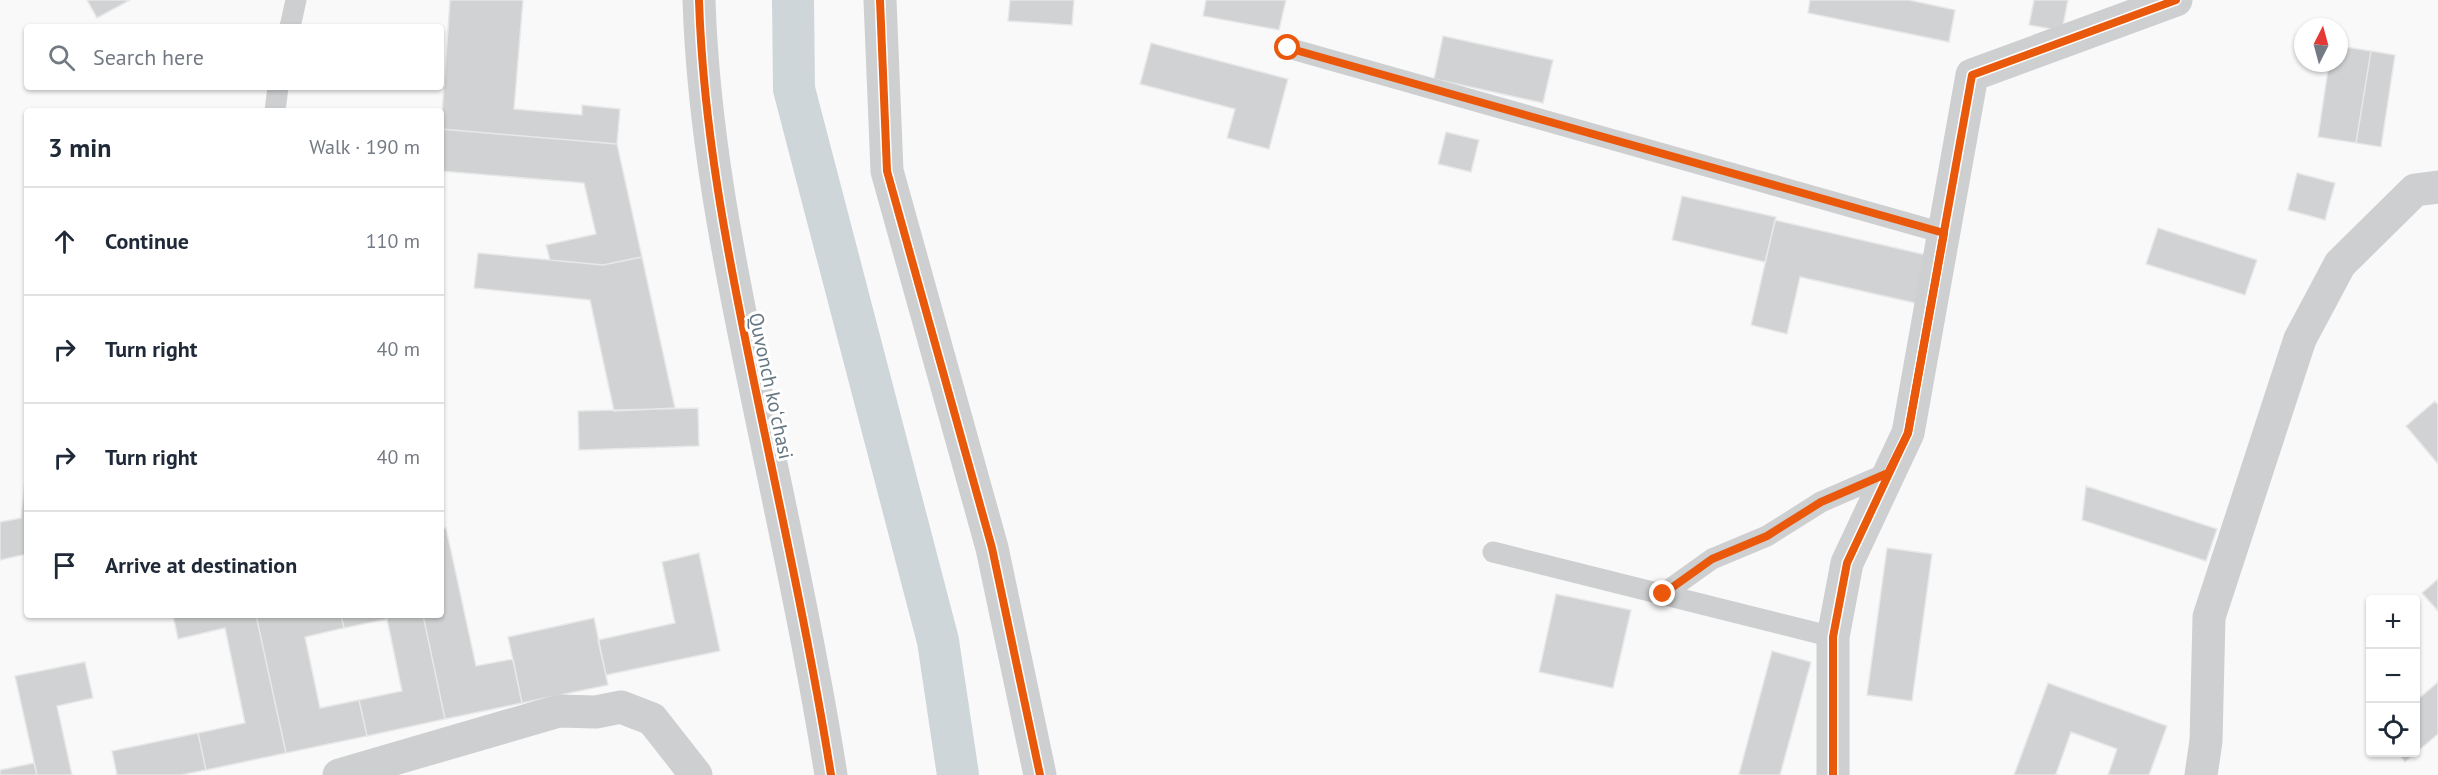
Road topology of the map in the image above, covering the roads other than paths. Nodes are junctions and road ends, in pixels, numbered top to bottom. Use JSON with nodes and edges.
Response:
{"nodes":[{"id":1,"x":297,"y":0,"type":"edge"},
{"id":2,"x":699,"y":0,"type":"edge"},
{"id":3,"x":880,"y":0,"type":"edge"},
{"id":4,"x":2176,"y":0,"type":"edge"},
{"id":5,"x":291,"y":24,"type":"edge"},
{"id":6,"x":1288,"y":48,"type":"dead end"},
{"id":7,"x":278,"y":90,"type":"edge"},
{"id":8,"x":275,"y":108,"type":"edge"},
{"id":9,"x":2438,"y":187,"type":"edge"},
{"id":10,"x":1944,"y":233,"type":"junction"},
{"id":11,"x":1888,"y":473,"type":"junction"},
{"id":12,"x":1492,"y":552,"type":"dead end"},
{"id":13,"x":1663,"y":594,"type":"junction"},
{"id":14,"x":1833,"y":637,"type":"junction"},
{"id":15,"x":339,"y":775,"type":"edge"},
{"id":16,"x":696,"y":775,"type":"edge"},
{"id":17,"x":831,"y":775,"type":"edge"},
{"id":18,"x":1040,"y":775,"type":"edge"},
{"id":19,"x":1833,"y":775,"type":"edge"},
{"id":20,"x":2201,"y":775,"type":"edge"}],
"edges":[{"from":1,"to":5,"type":"lane"},
{"from":2,"to":17,"type":"street","name":"Quvonch koʻchasi"},
{"from":3,"to":18,"type":"street"},
{"from":4,"to":10,"type":"street"},
{"from":6,"to":10,"type":"lane"},
{"from":7,"to":8,"type":"lane"},
{"from":9,"to":20,"type":"street"},
{"from":10,"to":11,"type":"street"},
{"from":11,"to":13,"type":"lane"},
{"from":11,"to":14,"type":"street"},
{"from":12,"to":13,"type":"lane"},
{"from":13,"to":14,"type":"lane"},
{"from":14,"to":19,"type":"street"},
{"from":15,"to":16,"type":"street"}]}
